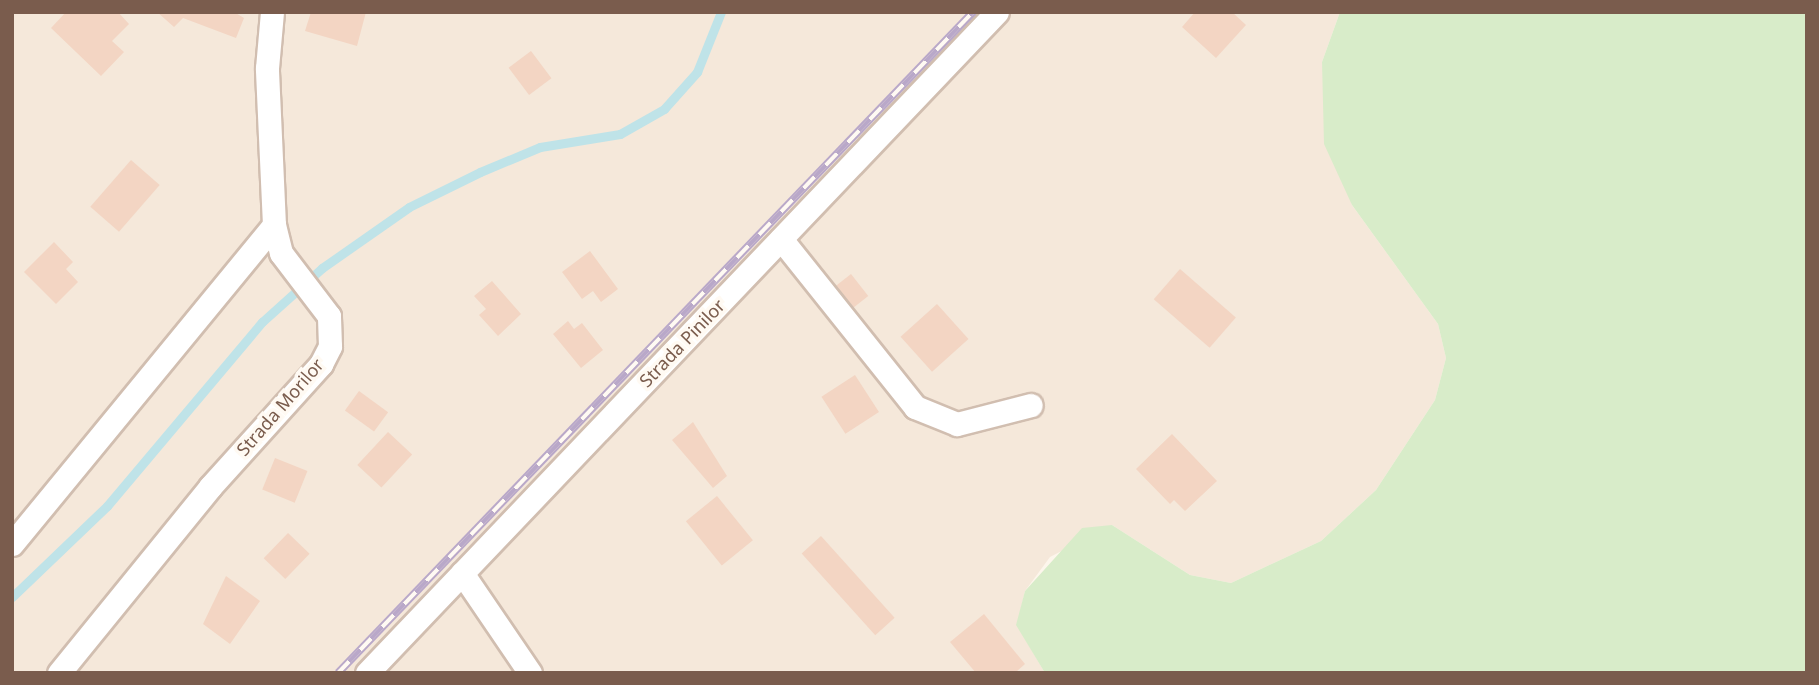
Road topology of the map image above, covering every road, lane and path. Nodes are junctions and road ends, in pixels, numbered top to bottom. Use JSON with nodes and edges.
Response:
{"nodes":[{"id":1,"x":272,"y":12,"type":"edge"},
{"id":2,"x":997,"y":12,"type":"edge"},
{"id":3,"x":274,"y":225,"type":"junction"},
{"id":4,"x":780,"y":239,"type":"junction"},
{"id":5,"x":1031,"y":405,"type":"dead end"},
{"id":6,"x":12,"y":544,"type":"edge"},
{"id":7,"x":462,"y":573,"type":"junction"},
{"id":8,"x":59,"y":673,"type":"edge"},
{"id":9,"x":367,"y":673,"type":"edge"},
{"id":10,"x":530,"y":673,"type":"edge"}],
"edges":[{"from":1,"to":3,"type":"street","name":"Strada Morilor"},
{"from":2,"to":4,"type":"street","name":"Strada Pinilor"},
{"from":3,"to":6,"type":"street"},
{"from":3,"to":8,"type":"street","name":"Strada Morilor"},
{"from":4,"to":5,"type":"street"},
{"from":4,"to":7,"type":"street","name":"Strada Pinilor"},
{"from":7,"to":9,"type":"street","name":"Strada Pinilor"},
{"from":7,"to":10,"type":"street"}]}
